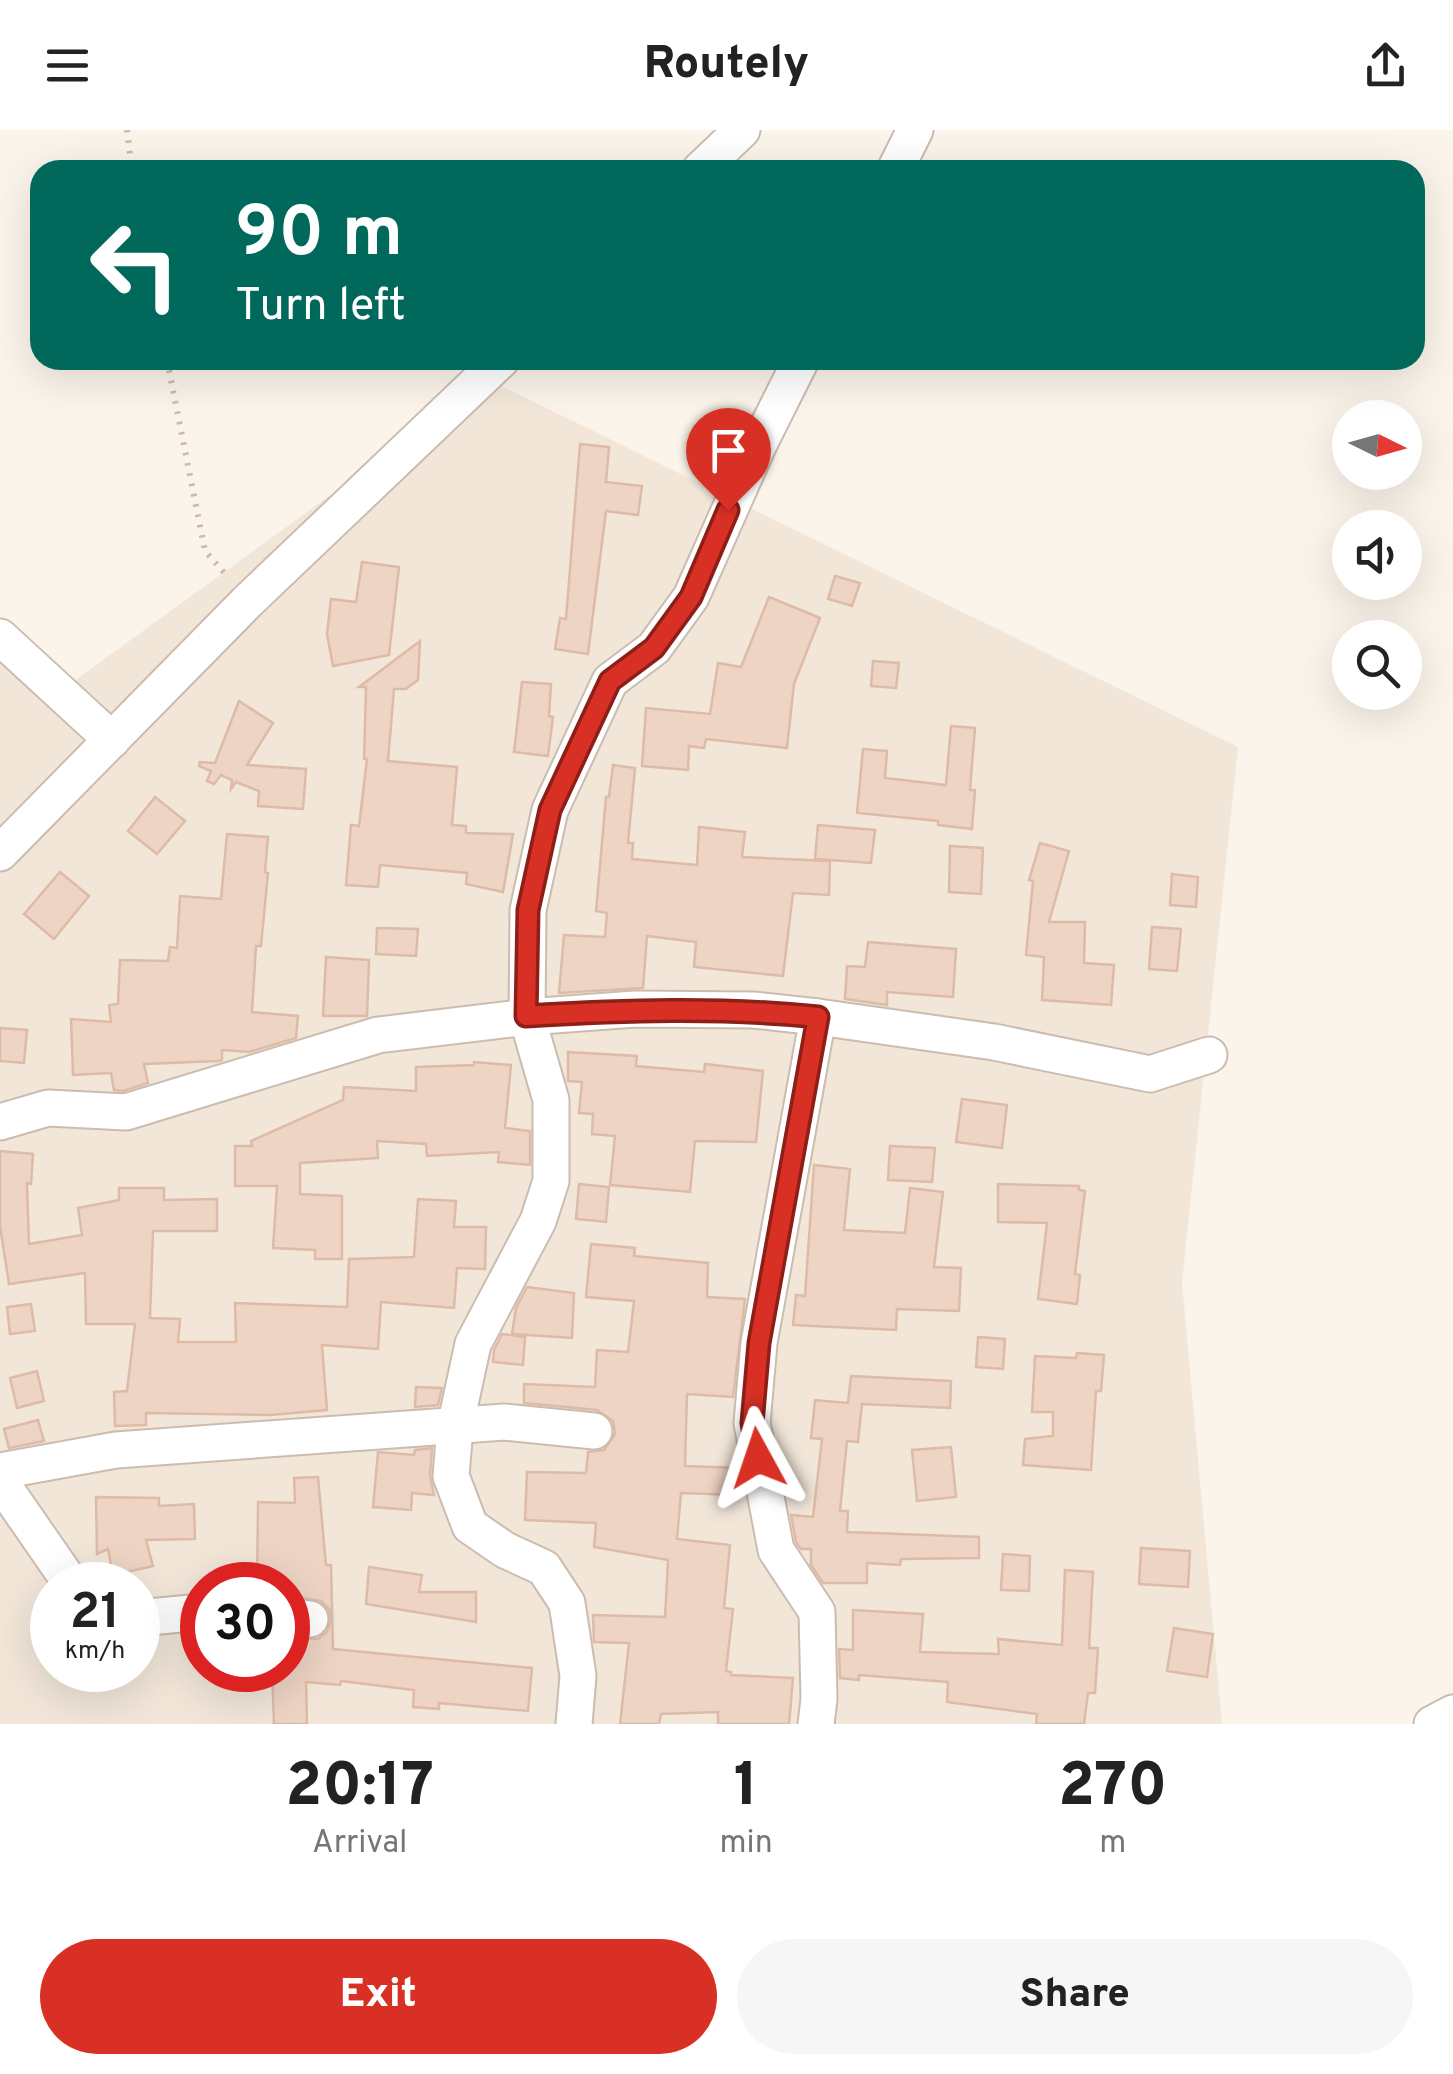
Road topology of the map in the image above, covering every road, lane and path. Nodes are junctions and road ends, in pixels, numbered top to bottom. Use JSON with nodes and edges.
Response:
{"nodes":[{"id":1,"x":127,"y":130,"type":"edge"},
{"id":2,"x":742,"y":130,"type":"edge"},
{"id":3,"x":914,"y":130,"type":"edge"},
{"id":4,"x":131,"y":160,"type":"edge"},
{"id":5,"x":710,"y":160,"type":"edge"},
{"id":6,"x":900,"y":160,"type":"edge"},
{"id":7,"x":169,"y":370,"type":"edge"},
{"id":8,"x":491,"y":370,"type":"edge"},
{"id":9,"x":796,"y":370,"type":"edge"},
{"id":10,"x":248,"y":601,"type":"junction"},
{"id":11,"x":0,"y":638,"type":"edge"},
{"id":12,"x":112,"y":740,"type":"junction"},
{"id":13,"x":0,"y":853,"type":"edge"},
{"id":14,"x":526,"y":1016,"type":"junction"},
{"id":15,"x":818,"y":1017,"type":"junction"},
{"id":16,"x":1209,"y":1055,"type":"dead end"},
{"id":17,"x":0,"y":1122,"type":"edge"},
{"id":18,"x":455,"y":1427,"type":"junction"},
{"id":19,"x":594,"y":1431,"type":"dead end"},
{"id":20,"x":0,"y":1471,"type":"edge"},
{"id":21,"x":0,"y":1482,"type":"edge"},
{"id":22,"x":56,"y":1562,"type":"edge"},
{"id":23,"x":1453,"y":1713,"type":"edge"},
{"id":24,"x":574,"y":1724,"type":"edge"},
{"id":25,"x":816,"y":1724,"type":"edge"},
{"id":26,"x":1432,"y":1724,"type":"edge"}],
"edges":[{"from":1,"to":4,"type":"path"},
{"from":2,"to":5,"type":"street"},
{"from":3,"to":6,"type":"street"},
{"from":7,"to":10,"type":"path"},
{"from":8,"to":10,"type":"street"},
{"from":9,"to":14,"type":"street"},
{"from":10,"to":12,"type":"street"},
{"from":11,"to":12,"type":"street"},
{"from":12,"to":13,"type":"street"},
{"from":14,"to":15,"type":"street"},
{"from":14,"to":17,"type":"street"},
{"from":14,"to":18,"type":"street"},
{"from":15,"to":16,"type":"street"},
{"from":15,"to":25,"type":"street"},
{"from":18,"to":19,"type":"street"},
{"from":18,"to":20,"type":"street"},
{"from":18,"to":24,"type":"street"},
{"from":21,"to":22,"type":"street"},
{"from":23,"to":26,"type":"street"}]}
